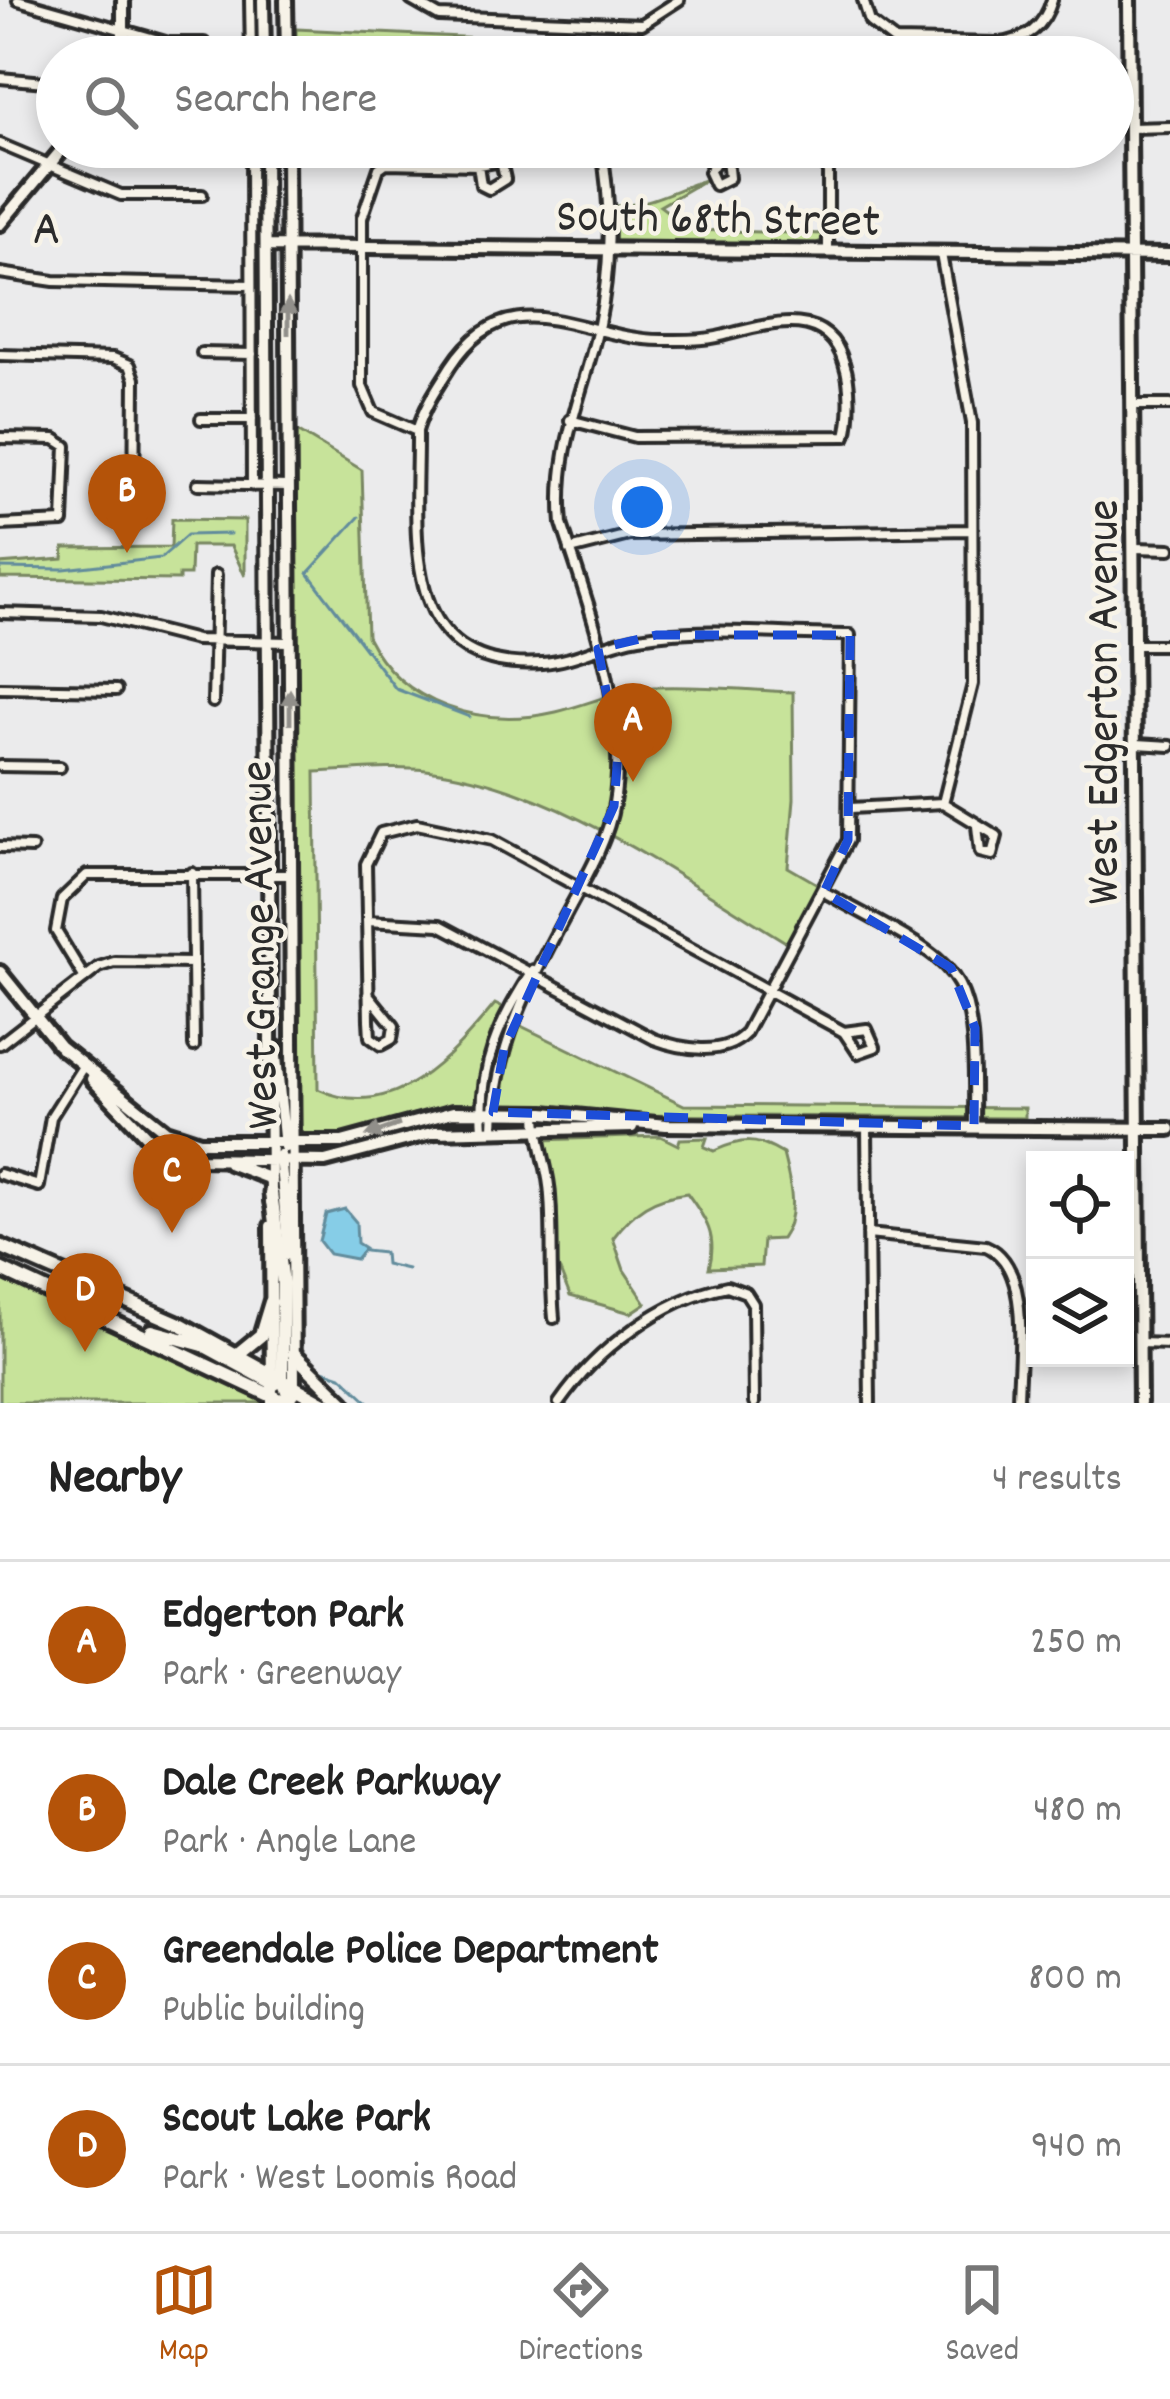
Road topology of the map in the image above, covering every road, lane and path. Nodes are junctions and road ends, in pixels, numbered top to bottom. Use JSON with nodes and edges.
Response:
{"nodes":[{"id":1,"x":18,"y":0,"type":"edge"},
{"id":2,"x":123,"y":0,"type":"edge"},
{"id":3,"x":250,"y":0,"type":"edge"},
{"id":4,"x":263,"y":0,"type":"edge"},
{"id":5,"x":286,"y":0,"type":"edge"},
{"id":6,"x":411,"y":0,"type":"edge"},
{"id":7,"x":679,"y":0,"type":"edge"},
{"id":8,"x":863,"y":0,"type":"edge"},
{"id":9,"x":1052,"y":0,"type":"edge"},
{"id":10,"x":1129,"y":0,"type":"edge"},
{"id":11,"x":264,"y":22,"type":"junction"},
{"id":12,"x":287,"y":22,"type":"junction"},
{"id":13,"x":126,"y":31,"type":"junction"},
{"id":14,"x":125,"y":36,"type":"edge"},
{"id":15,"x":144,"y":36,"type":"edge"},
{"id":16,"x":250,"y":36,"type":"edge"},
{"id":17,"x":264,"y":36,"type":"edge"},
{"id":18,"x":287,"y":36,"type":"edge"},
{"id":19,"x":888,"y":36,"type":"edge"},
{"id":20,"x":1022,"y":36,"type":"edge"},
{"id":21,"x":1130,"y":36,"type":"edge"},
{"id":22,"x":0,"y":78,"type":"edge"},
{"id":23,"x":36,"y":81,"type":"edge"},
{"id":24,"x":1170,"y":127,"type":"edge"},
{"id":25,"x":1134,"y":128,"type":"edge"},
{"id":26,"x":0,"y":144,"type":"edge"},
{"id":27,"x":36,"y":159,"type":"edge"},
{"id":28,"x":46,"y":168,"type":"edge"},
{"id":29,"x":58,"y":168,"type":"edge"},
{"id":30,"x":251,"y":168,"type":"edge"},
{"id":31,"x":265,"y":168,"type":"edge"},
{"id":32,"x":287,"y":168,"type":"edge"},
{"id":33,"x":379,"y":168,"type":"edge"},
{"id":34,"x":479,"y":168,"type":"edge"},
{"id":35,"x":503,"y":168,"type":"edge"},
{"id":36,"x":602,"y":168,"type":"edge"},
{"id":37,"x":713,"y":168,"type":"edge"},
{"id":38,"x":728,"y":168,"type":"edge"},
{"id":39,"x":828,"y":168,"type":"edge"},
{"id":40,"x":1132,"y":168,"type":"edge"},
{"id":41,"x":202,"y":195,"type":"dead end"},
{"id":42,"x":0,"y":224,"type":"edge"},
{"id":43,"x":287,"y":224,"type":"junction"},
{"id":44,"x":266,"y":246,"type":"junction"},
{"id":45,"x":288,"y":246,"type":"junction"},
{"id":46,"x":316,"y":246,"type":"junction"},
{"id":47,"x":362,"y":247,"type":"junction"},
{"id":48,"x":608,"y":249,"type":"junction"},
{"id":49,"x":828,"y":252,"type":"junction"},
{"id":50,"x":941,"y":254,"type":"junction"},
{"id":51,"x":1133,"y":255,"type":"junction"},
{"id":52,"x":1170,"y":256,"type":"edge"},
{"id":53,"x":0,"y":273,"type":"edge"},
{"id":54,"x":251,"y":285,"type":"junction"},
{"id":55,"x":598,"y":328,"type":"junction"},
{"id":56,"x":202,"y":353,"type":"dead end"},
{"id":57,"x":252,"y":354,"type":"junction"},
{"id":58,"x":0,"y":355,"type":"edge"},
{"id":59,"x":1134,"y":405,"type":"junction"},
{"id":60,"x":1170,"y":405,"type":"edge"},
{"id":61,"x":201,"y":419,"type":"dead end"},
{"id":62,"x":252,"y":419,"type":"junction"},
{"id":63,"x":570,"y":420,"type":"junction"},
{"id":64,"x":417,"y":431,"type":"junction"},
{"id":65,"x":0,"y":438,"type":"edge"},
{"id":66,"x":198,"y":484,"type":"dead end"},
{"id":67,"x":288,"y":486,"type":"junction"},
{"id":68,"x":259,"y":487,"type":"junction"},
{"id":69,"x":0,"y":524,"type":"edge"},
{"id":70,"x":134,"y":526,"type":"dead end"},
{"id":71,"x":972,"y":530,"type":"junction"},
{"id":72,"x":1135,"y":548,"type":"junction"},
{"id":73,"x":1170,"y":549,"type":"edge"},
{"id":74,"x":571,"y":550,"type":"junction"},
{"id":75,"x":216,"y":575,"type":"dead end"},
{"id":76,"x":0,"y":614,"type":"edge"},
{"id":77,"x":215,"y":640,"type":"junction"},
{"id":78,"x":290,"y":641,"type":"junction"},
{"id":79,"x":266,"y":642,"type":"junction"},
{"id":80,"x":1136,"y":645,"type":"junction"},
{"id":81,"x":1170,"y":645,"type":"edge"},
{"id":82,"x":598,"y":649,"type":"junction"},
{"id":83,"x":0,"y":688,"type":"edge"},
{"id":84,"x":116,"y":690,"type":"dead end"},
{"id":85,"x":213,"y":702,"type":"dead end"},
{"id":86,"x":1137,"y":744,"type":"junction"},
{"id":87,"x":1170,"y":746,"type":"edge"},
{"id":88,"x":0,"y":766,"type":"edge"},
{"id":89,"x":60,"y":767,"type":"dead end"},
{"id":90,"x":943,"y":803,"type":"junction"},
{"id":91,"x":851,"y":808,"type":"junction"},
{"id":92,"x":977,"y":826,"type":"dead end"},
{"id":93,"x":0,"y":847,"type":"edge"},
{"id":94,"x":32,"y":848,"type":"dead end"},
{"id":95,"x":192,"y":873,"type":"junction"},
{"id":96,"x":267,"y":873,"type":"junction"},
{"id":97,"x":291,"y":875,"type":"junction"},
{"id":98,"x":581,"y":887,"type":"junction"},
{"id":99,"x":824,"y":892,"type":"junction"},
{"id":100,"x":367,"y":920,"type":"junction"},
{"id":101,"x":193,"y":963,"type":"junction"},
{"id":102,"x":0,"y":972,"type":"edge"},
{"id":103,"x":534,"y":973,"type":"junction"},
{"id":104,"x":84,"y":976,"type":"junction"},
{"id":105,"x":770,"y":990,"type":"junction"},
{"id":106,"x":368,"y":994,"type":"junction"},
{"id":107,"x":34,"y":1018,"type":"junction"},
{"id":108,"x":844,"y":1031,"type":"dead end"},
{"id":109,"x":0,"y":1044,"type":"edge"},
{"id":110,"x":194,"y":1046,"type":"dead end"},
{"id":111,"x":82,"y":1067,"type":"junction"},
{"id":112,"x":487,"y":1112,"type":"junction"},
{"id":113,"x":537,"y":1113,"type":"junction"},
{"id":114,"x":666,"y":1125,"type":"junction"},
{"id":115,"x":974,"y":1126,"type":"junction"},
{"id":116,"x":867,"y":1127,"type":"junction"},
{"id":117,"x":1139,"y":1129,"type":"junction"},
{"id":118,"x":1170,"y":1129,"type":"edge"},
{"id":119,"x":488,"y":1130,"type":"junction"},
{"id":120,"x":537,"y":1130,"type":"junction"},
{"id":121,"x":283,"y":1143,"type":"junction"},
{"id":122,"x":214,"y":1160,"type":"junction"},
{"id":123,"x":283,"y":1160,"type":"junction"},
{"id":124,"x":0,"y":1174,"type":"edge"},
{"id":125,"x":271,"y":1186,"type":"junction"},
{"id":126,"x":868,"y":1234,"type":"junction"},
{"id":127,"x":0,"y":1246,"type":"edge"},
{"id":128,"x":0,"y":1269,"type":"edge"},
{"id":129,"x":271,"y":1302,"type":"junction"},
{"id":130,"x":554,"y":1318,"type":"dead end"},
{"id":131,"x":1140,"y":1343,"type":"junction"},
{"id":132,"x":1170,"y":1343,"type":"edge"},
{"id":133,"x":239,"y":1353,"type":"junction"},
{"id":134,"x":294,"y":1354,"type":"junction"},
{"id":135,"x":284,"y":1393,"type":"edge"},
{"id":136,"x":323,"y":1403,"type":"edge"},
{"id":137,"x":344,"y":1403,"type":"edge"},
{"id":138,"x":559,"y":1403,"type":"edge"},
{"id":139,"x":754,"y":1403,"type":"edge"},
{"id":140,"x":870,"y":1403,"type":"edge"},
{"id":141,"x":1018,"y":1403,"type":"edge"},
{"id":142,"x":1140,"y":1403,"type":"edge"}],
"edges":[{"from":1,"to":13,"type":"street"},
{"from":2,"to":13,"type":"street"},
{"from":3,"to":16,"type":"street"},
{"from":4,"to":11,"type":"street"},
{"from":5,"to":12,"type":"street"},
{"from":6,"to":7,"type":"street"},
{"from":8,"to":19,"type":"street"},
{"from":9,"to":20,"type":"street"},
{"from":10,"to":21,"type":"street","name":"West Edgerton Avenue"},
{"from":11,"to":12,"type":"street"},
{"from":11,"to":17,"type":"street"},
{"from":12,"to":18,"type":"street"},
{"from":13,"to":14,"type":"street"},
{"from":13,"to":15,"type":"street"},
{"from":22,"to":23,"type":"street"},
{"from":24,"to":25,"type":"street"},
{"from":26,"to":27,"type":"street"},
{"from":28,"to":42,"type":"street"},
{"from":29,"to":41,"type":"street"},
{"from":30,"to":54,"type":"street","name":"West Grange Avenue"},
{"from":31,"to":44,"type":"street","name":"West Grange Avenue"},
{"from":32,"to":43,"type":"street","name":"West Grange Avenue"},
{"from":33,"to":47,"type":"street"},
{"from":34,"to":35,"type":"street"},
{"from":36,"to":48,"type":"street"},
{"from":37,"to":38,"type":"street"},
{"from":39,"to":49,"type":"street"},
{"from":40,"to":51,"type":"street","name":"West Edgerton Avenue"},
{"from":43,"to":45,"type":"street","name":"West Grange Avenue"},
{"from":43,"to":46,"type":"street"},
{"from":44,"to":45,"type":"street","name":"South 68th Street"},
{"from":44,"to":68,"type":"street","name":"West Grange Avenue"},
{"from":45,"to":46,"type":"street","name":"South 68th Street"},
{"from":67,"to":45,"type":"street","name":"West Grange Avenue","one_way":true},
{"from":46,"to":47,"type":"street","name":"South 68th Street"},
{"from":47,"to":48,"type":"street","name":"South 68th Street"},
{"from":47,"to":64,"type":"street"},
{"from":48,"to":49,"type":"street","name":"South 68th Street"},
{"from":48,"to":55,"type":"street"},
{"from":49,"to":50,"type":"street","name":"South 68th Street"},
{"from":50,"to":51,"type":"street","name":"South 68th Street"},
{"from":50,"to":71,"type":"street"},
{"from":51,"to":52,"type":"street","name":"South 68th Street"},
{"from":51,"to":59,"type":"street","name":"West Edgerton Avenue"},
{"from":53,"to":54,"type":"street"},
{"from":54,"to":57,"type":"street","name":"West Grange Avenue"},
{"from":55,"to":63,"type":"street"},
{"from":55,"to":63,"type":"street"},
{"from":55,"to":64,"type":"street"},
{"from":56,"to":57,"type":"street"},
{"from":57,"to":62,"type":"street","name":"West Grange Avenue"},
{"from":58,"to":70,"type":"street"},
{"from":59,"to":60,"type":"street"},
{"from":59,"to":72,"type":"street","name":"West Edgerton Avenue"},
{"from":61,"to":62,"type":"street"},
{"from":62,"to":68,"type":"street","name":"West Grange Avenue"},
{"from":63,"to":74,"type":"street"},
{"from":64,"to":82,"type":"street"},
{"from":65,"to":69,"type":"street"},
{"from":66,"to":68,"type":"street"},
{"from":67,"to":68,"type":"street"},
{"from":67,"to":78,"type":"street","name":"West Grange Avenue"},
{"from":68,"to":79,"type":"street","name":"West Grange Avenue"},
{"from":71,"to":74,"type":"street"},
{"from":71,"to":90,"type":"street"},
{"from":72,"to":73,"type":"street"},
{"from":72,"to":80,"type":"street","name":"West Edgerton Avenue"},
{"from":74,"to":82,"type":"street"},
{"from":75,"to":77,"type":"street"},
{"from":76,"to":77,"type":"street"},
{"from":77,"to":79,"type":"street"},
{"from":77,"to":85,"type":"street"},
{"from":78,"to":79,"type":"street"},
{"from":97,"to":78,"type":"street","name":"West Grange Avenue","one_way":true},
{"from":79,"to":96,"type":"street","name":"West Grange Avenue"},
{"from":80,"to":81,"type":"street"},
{"from":80,"to":86,"type":"street","name":"West Edgerton Avenue"},
{"from":82,"to":91,"type":"street"},
{"from":82,"to":98,"type":"street"},
{"from":83,"to":84,"type":"street"},
{"from":86,"to":87,"type":"street"},
{"from":86,"to":117,"type":"street","name":"West Edgerton Avenue"},
{"from":88,"to":89,"type":"street"},
{"from":90,"to":91,"type":"street"},
{"from":90,"to":92,"type":"street"},
{"from":91,"to":99,"type":"street"},
{"from":93,"to":94,"type":"street"},
{"from":95,"to":96,"type":"street"},
{"from":95,"to":101,"type":"street"},
{"from":95,"to":104,"type":"street"},
{"from":96,"to":97,"type":"street"},
{"from":96,"to":121,"type":"street","name":"West Grange Avenue"},
{"from":97,"to":121,"type":"street","name":"West Grange Avenue"},
{"from":98,"to":100,"type":"street"},
{"from":98,"to":103,"type":"street"},
{"from":98,"to":105,"type":"street"},
{"from":99,"to":105,"type":"street"},
{"from":99,"to":115,"type":"street"},
{"from":100,"to":103,"type":"street"},
{"from":100,"to":106,"type":"street"},
{"from":101,"to":104,"type":"street"},
{"from":101,"to":110,"type":"street"},
{"from":102,"to":107,"type":"street"},
{"from":103,"to":105,"type":"street"},
{"from":103,"to":112,"type":"street"},
{"from":104,"to":107,"type":"street"},
{"from":105,"to":108,"type":"street"},
{"from":106,"to":106,"type":"street"},
{"from":107,"to":109,"type":"street"},
{"from":107,"to":111,"type":"street"},
{"from":111,"to":121,"type":"street"},
{"from":111,"to":122,"type":"street"},
{"from":111,"to":124,"type":"street"},
{"from":112,"to":113,"type":"street"},
{"from":112,"to":119,"type":"street"},
{"from":112,"to":121,"type":"street","one_way":true},
{"from":113,"to":114,"type":"street"},
{"from":113,"to":120,"type":"street"},
{"from":114,"to":116,"type":"street"},
{"from":114,"to":120,"type":"street"},
{"from":115,"to":116,"type":"street"},
{"from":115,"to":117,"type":"street"},
{"from":116,"to":126,"type":"street"},
{"from":117,"to":118,"type":"street"},
{"from":117,"to":131,"type":"street","name":"West Edgerton Avenue"},
{"from":119,"to":120,"type":"street"},
{"from":119,"to":123,"type":"street"},
{"from":120,"to":130,"type":"street"},
{"from":121,"to":123,"type":"street","name":"West Grange Avenue"},
{"from":121,"to":123,"type":"street"},
{"from":122,"to":123,"type":"street"},
{"from":122,"to":125,"type":"street"},
{"from":123,"to":125,"type":"street","name":"West Grange Avenue"},
{"from":123,"to":134,"type":"street","name":"West Grange Avenue"},
{"from":125,"to":129,"type":"street","name":"West Grange Avenue"},
{"from":125,"to":135,"type":"main road"},
{"from":126,"to":140,"type":"street"},
{"from":126,"to":141,"type":"street"},
{"from":127,"to":133,"type":"main road"},
{"from":128,"to":135,"type":"main road"},
{"from":129,"to":133,"type":"main road"},
{"from":129,"to":135,"type":"street","name":"West Grange Avenue"},
{"from":131,"to":132,"type":"street"},
{"from":131,"to":142,"type":"street","name":"West Edgerton Avenue"},
{"from":133,"to":135,"type":"main road"},
{"from":134,"to":135,"type":"street","name":"West Grange Avenue"},
{"from":134,"to":137,"type":"main road"},
{"from":135,"to":136,"type":"main road"},
{"from":138,"to":139,"type":"street"}]}
